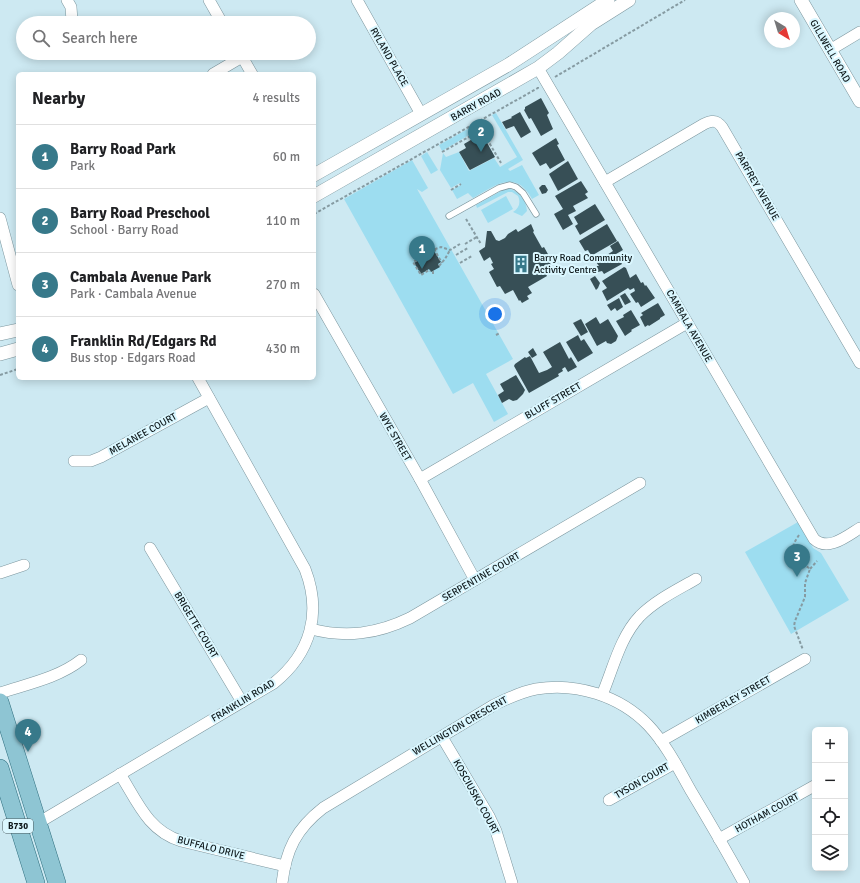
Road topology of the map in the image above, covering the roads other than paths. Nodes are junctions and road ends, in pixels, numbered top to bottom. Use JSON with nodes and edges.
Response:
{"nodes":[{"id":1,"x":67,"y":0,"type":"edge"},
{"id":2,"x":209,"y":0,"type":"edge"},
{"id":3,"x":357,"y":0,"type":"edge"},
{"id":4,"x":608,"y":0,"type":"edge"},
{"id":5,"x":629,"y":0,"type":"edge"},
{"id":6,"x":801,"y":0,"type":"edge"},
{"id":7,"x":72,"y":16,"type":"edge"},
{"id":8,"x":218,"y":16,"type":"edge"},
{"id":9,"x":860,"y":32,"type":"edge"},
{"id":10,"x":830,"y":50,"type":"junction"},
{"id":11,"x":528,"y":53,"type":"junction"},
{"id":12,"x":234,"y":60,"type":"edge"},
{"id":13,"x":244,"y":60,"type":"edge"},
{"id":14,"x":538,"y":68,"type":"junction"},
{"id":15,"x":216,"y":72,"type":"edge"},
{"id":16,"x":251,"y":72,"type":"edge"},
{"id":17,"x":860,"y":101,"type":"edge"},
{"id":18,"x":421,"y":114,"type":"junction"},
{"id":19,"x":316,"y":174,"type":"edge"},
{"id":20,"x":605,"y":182,"type":"junction"},
{"id":21,"x":316,"y":195,"type":"edge"},
{"id":22,"x":536,"y":214,"type":"dead end"},
{"id":23,"x":449,"y":216,"type":"dead end"},
{"id":24,"x":0,"y":218,"type":"edge"},
{"id":25,"x":16,"y":278,"type":"edge"},
{"id":26,"x":316,"y":298,"type":"edge"},
{"id":27,"x":687,"y":323,"type":"junction"},
{"id":28,"x":16,"y":330,"type":"edge"},
{"id":29,"x":0,"y":334,"type":"edge"},
{"id":30,"x":16,"y":350,"type":"edge"},
{"id":31,"x":0,"y":354,"type":"edge"},
{"id":32,"x":860,"y":363,"type":"edge"},
{"id":33,"x":199,"y":380,"type":"edge"},
{"id":34,"x":209,"y":398,"type":"junction"},
{"id":35,"x":74,"y":461,"type":"dead end"},
{"id":36,"x":420,"y":480,"type":"junction"},
{"id":37,"x":640,"y":483,"type":"dead end"},
{"id":38,"x":860,"y":528,"type":"edge"},
{"id":39,"x":150,"y":548,"type":"dead end"},
{"id":40,"x":24,"y":566,"type":"dead end"},
{"id":41,"x":0,"y":573,"type":"edge"},
{"id":42,"x":696,"y":579,"type":"dead end"},
{"id":43,"x":475,"y":580,"type":"junction"},
{"id":44,"x":311,"y":629,"type":"junction"},
{"id":45,"x":805,"y":657,"type":"road end"},
{"id":46,"x":81,"y":660,"type":"dead end"},
{"id":47,"x":0,"y":694,"type":"edge"},
{"id":48,"x":602,"y":695,"type":"junction"},
{"id":49,"x":0,"y":702,"type":"edge"},
{"id":50,"x":242,"y":702,"type":"junction"},
{"id":51,"x":442,"y":737,"type":"junction"},
{"id":52,"x":662,"y":741,"type":"junction"},
{"id":53,"x":675,"y":763,"type":"junction"},
{"id":54,"x":0,"y":768,"type":"edge"},
{"id":55,"x":120,"y":774,"type":"junction"},
{"id":56,"x":812,"y":787,"type":"edge"},
{"id":57,"x":610,"y":800,"type":"dead end"},
{"id":58,"x":38,"y":823,"type":"junction"},
{"id":59,"x":719,"y":839,"type":"junction"},
{"id":60,"x":285,"y":866,"type":"junction"},
{"id":61,"x":36,"y":883,"type":"edge"},
{"id":62,"x":57,"y":883,"type":"edge"},
{"id":63,"x":282,"y":883,"type":"edge"},
{"id":64,"x":512,"y":883,"type":"edge"},
{"id":65,"x":744,"y":883,"type":"edge"}],
"edges":[{"from":1,"to":7,"type":"street"},
{"from":2,"to":8,"type":"street"},
{"from":3,"to":18,"type":"street","name":"RYLAND PLACE"},
{"from":4,"to":11,"type":"street","name":"BARRY ROAD"},
{"from":5,"to":14,"type":"street","name":"BARRY ROAD"},
{"from":6,"to":10,"type":"street","name":"GILLWELL ROAD"},
{"from":9,"to":10,"type":"street"},
{"from":10,"to":17,"type":"street","name":"GILLWELL ROAD"},
{"from":11,"to":14,"type":"street"},
{"from":11,"to":18,"type":"street","name":"BARRY ROAD"},
{"from":12,"to":15,"type":"street"},
{"from":13,"to":16,"type":"street"},
{"from":14,"to":20,"type":"street","name":"CAMBALA AVENUE"},
{"from":14,"to":21,"type":"street","name":"BARRY ROAD"},
{"from":18,"to":19,"type":"street","name":"BARRY ROAD"},
{"from":20,"to":27,"type":"street","name":"CAMBALA AVENUE"},
{"from":20,"to":32,"type":"street","name":"PARFREY AVENUE"},
{"from":22,"to":23,"type":"lane"},
{"from":24,"to":25,"type":"street"},
{"from":26,"to":36,"type":"street","name":"WYE STREET"},
{"from":27,"to":36,"type":"street","name":"BLUFF STREET"},
{"from":27,"to":38,"type":"street","name":"CAMBALA AVENUE"},
{"from":28,"to":29,"type":"street"},
{"from":30,"to":31,"type":"street"},
{"from":33,"to":34,"type":"street","name":"FRANKLIN ROAD"},
{"from":34,"to":35,"type":"street","name":"MELANEE COURT"},
{"from":34,"to":44,"type":"street","name":"FRANKLIN ROAD"},
{"from":36,"to":43,"type":"street","name":"WYE STREET"},
{"from":37,"to":43,"type":"street","name":"SERPENTINE COURT"},
{"from":39,"to":50,"type":"street","name":"BRIGETTE COURT"},
{"from":40,"to":41,"type":"street"},
{"from":42,"to":48,"type":"street"},
{"from":43,"to":44,"type":"street","name":"SERPENTINE COURT"},
{"from":44,"to":50,"type":"street","name":"FRANKLIN ROAD"},
{"from":45,"to":52,"type":"street","name":"KIMBERLEY STREET"},
{"from":46,"to":47,"type":"street"},
{"from":48,"to":51,"type":"street","name":"WELLINGTON CRESCENT"},
{"from":48,"to":52,"type":"street","name":"WELLINGTON CRESCENT"},
{"from":49,"to":58,"type":"main road","number":"B730"},
{"from":50,"to":55,"type":"street","name":"FRANKLIN ROAD"},
{"from":51,"to":60,"type":"street","name":"WELLINGTON CRESCENT"},
{"from":51,"to":64,"type":"street","name":"KOSCIUSKO COURT"},
{"from":52,"to":53,"type":"street","name":"WELLINGTON CRESCENT"},
{"from":53,"to":57,"type":"street","name":"TYSON COURT"},
{"from":53,"to":59,"type":"street","name":"WELLINGTON CRESCENT"},
{"from":54,"to":61,"type":"main road","number":"B730"},
{"from":55,"to":58,"type":"street","name":"FRANKLIN ROAD"},
{"from":55,"to":60,"type":"street","name":"BUFFALO DRIVE"},
{"from":56,"to":59,"type":"street","name":"HOTHAM COURT"},
{"from":58,"to":62,"type":"main road","number":"B730"},
{"from":59,"to":65,"type":"street","name":"WELLINGTON CRESCENT"},
{"from":60,"to":63,"type":"street","name":"WELLINGTON CRESCENT"}]}
